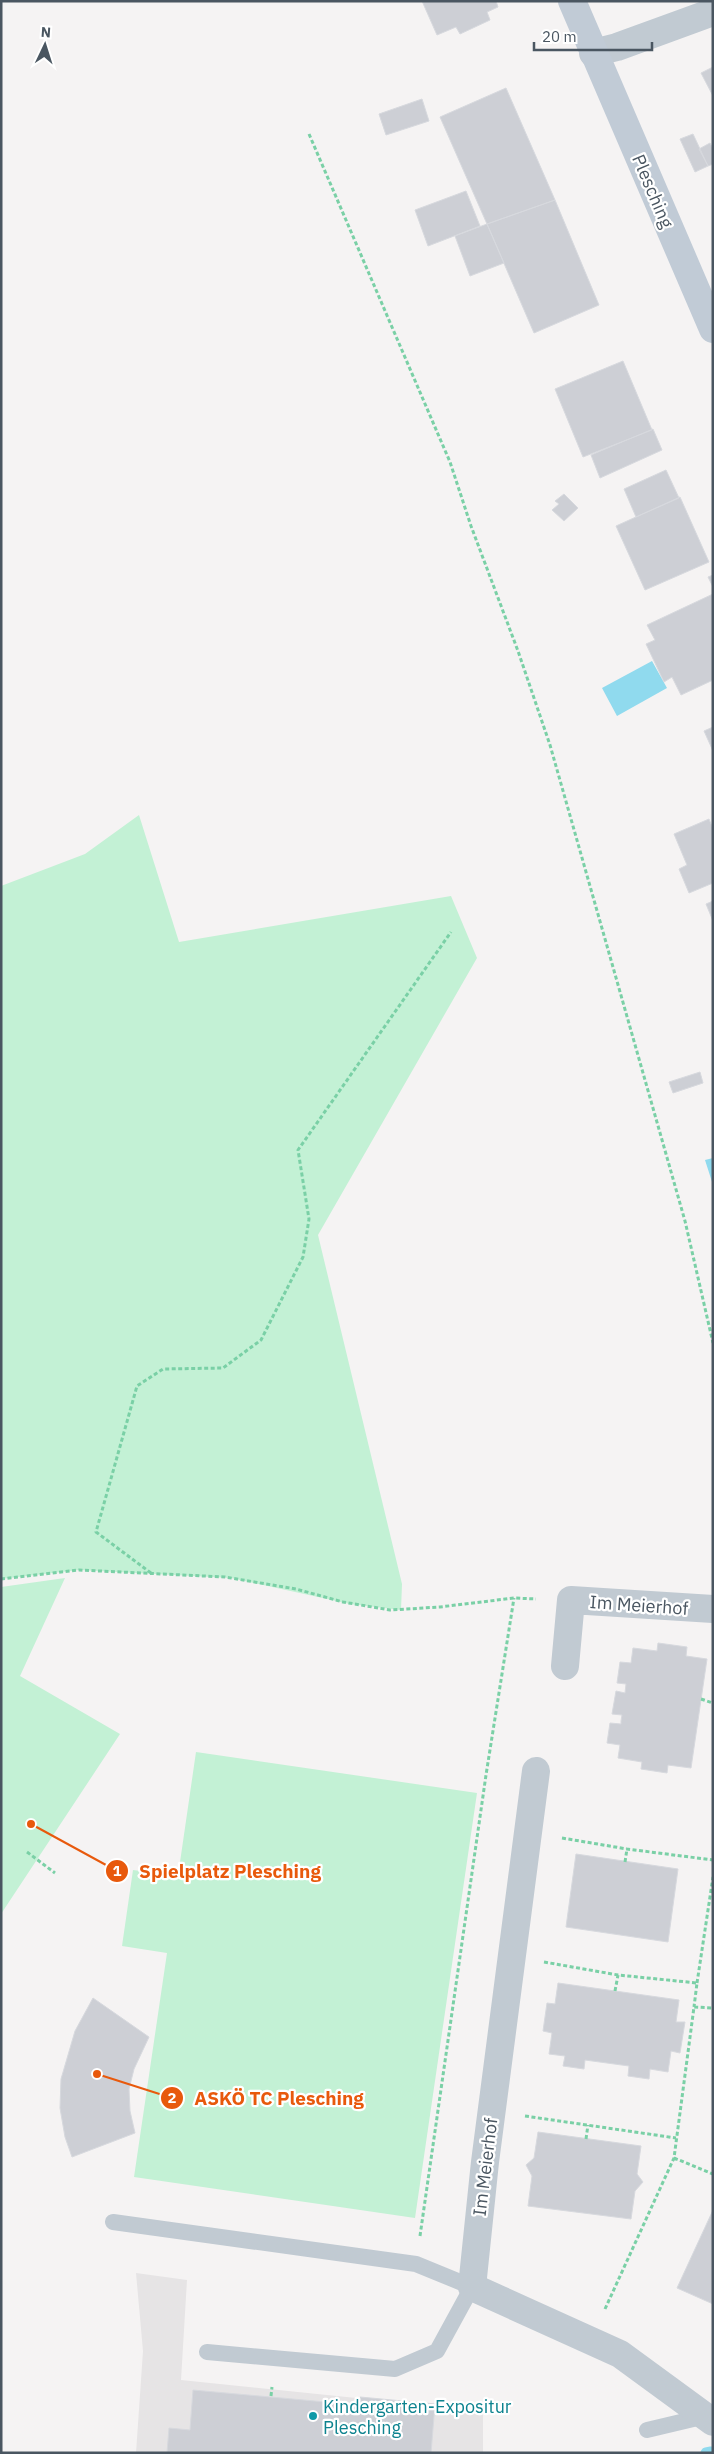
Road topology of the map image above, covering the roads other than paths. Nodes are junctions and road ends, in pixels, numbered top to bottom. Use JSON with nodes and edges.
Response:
{"nodes":[{"id":1,"x":572,"y":1,"type":"edge"},
{"id":2,"x":713,"y":12,"type":"edge"},
{"id":3,"x":593,"y":53,"type":"junction"},
{"id":4,"x":713,"y":329,"type":"edge"},
{"id":5,"x":713,"y":1610,"type":"edge"},
{"id":6,"x":565,"y":1666,"type":"dead end"},
{"id":7,"x":536,"y":1771,"type":"dead end"},
{"id":8,"x":114,"y":2222,"type":"dead end"},
{"id":9,"x":472,"y":2287,"type":"junction"},
{"id":10,"x":207,"y":2352,"type":"dead end"},
{"id":11,"x":709,"y":2419,"type":"edge"},
{"id":12,"x":647,"y":2430,"type":"dead end"}],
"edges":[{"from":1,"to":3,"type":"main road","name":"Plesching"},
{"from":2,"to":3,"type":"street"},
{"from":3,"to":4,"type":"main road","name":"Plesching"},
{"from":5,"to":6,"type":"street","name":"Im Meierhof"},
{"from":7,"to":9,"type":"street","name":"Im Meierhof"},
{"from":8,"to":9,"type":"lane"},
{"from":9,"to":10,"type":"lane"},
{"from":9,"to":11,"type":"street"},
{"from":11,"to":12,"type":"lane"}]}
